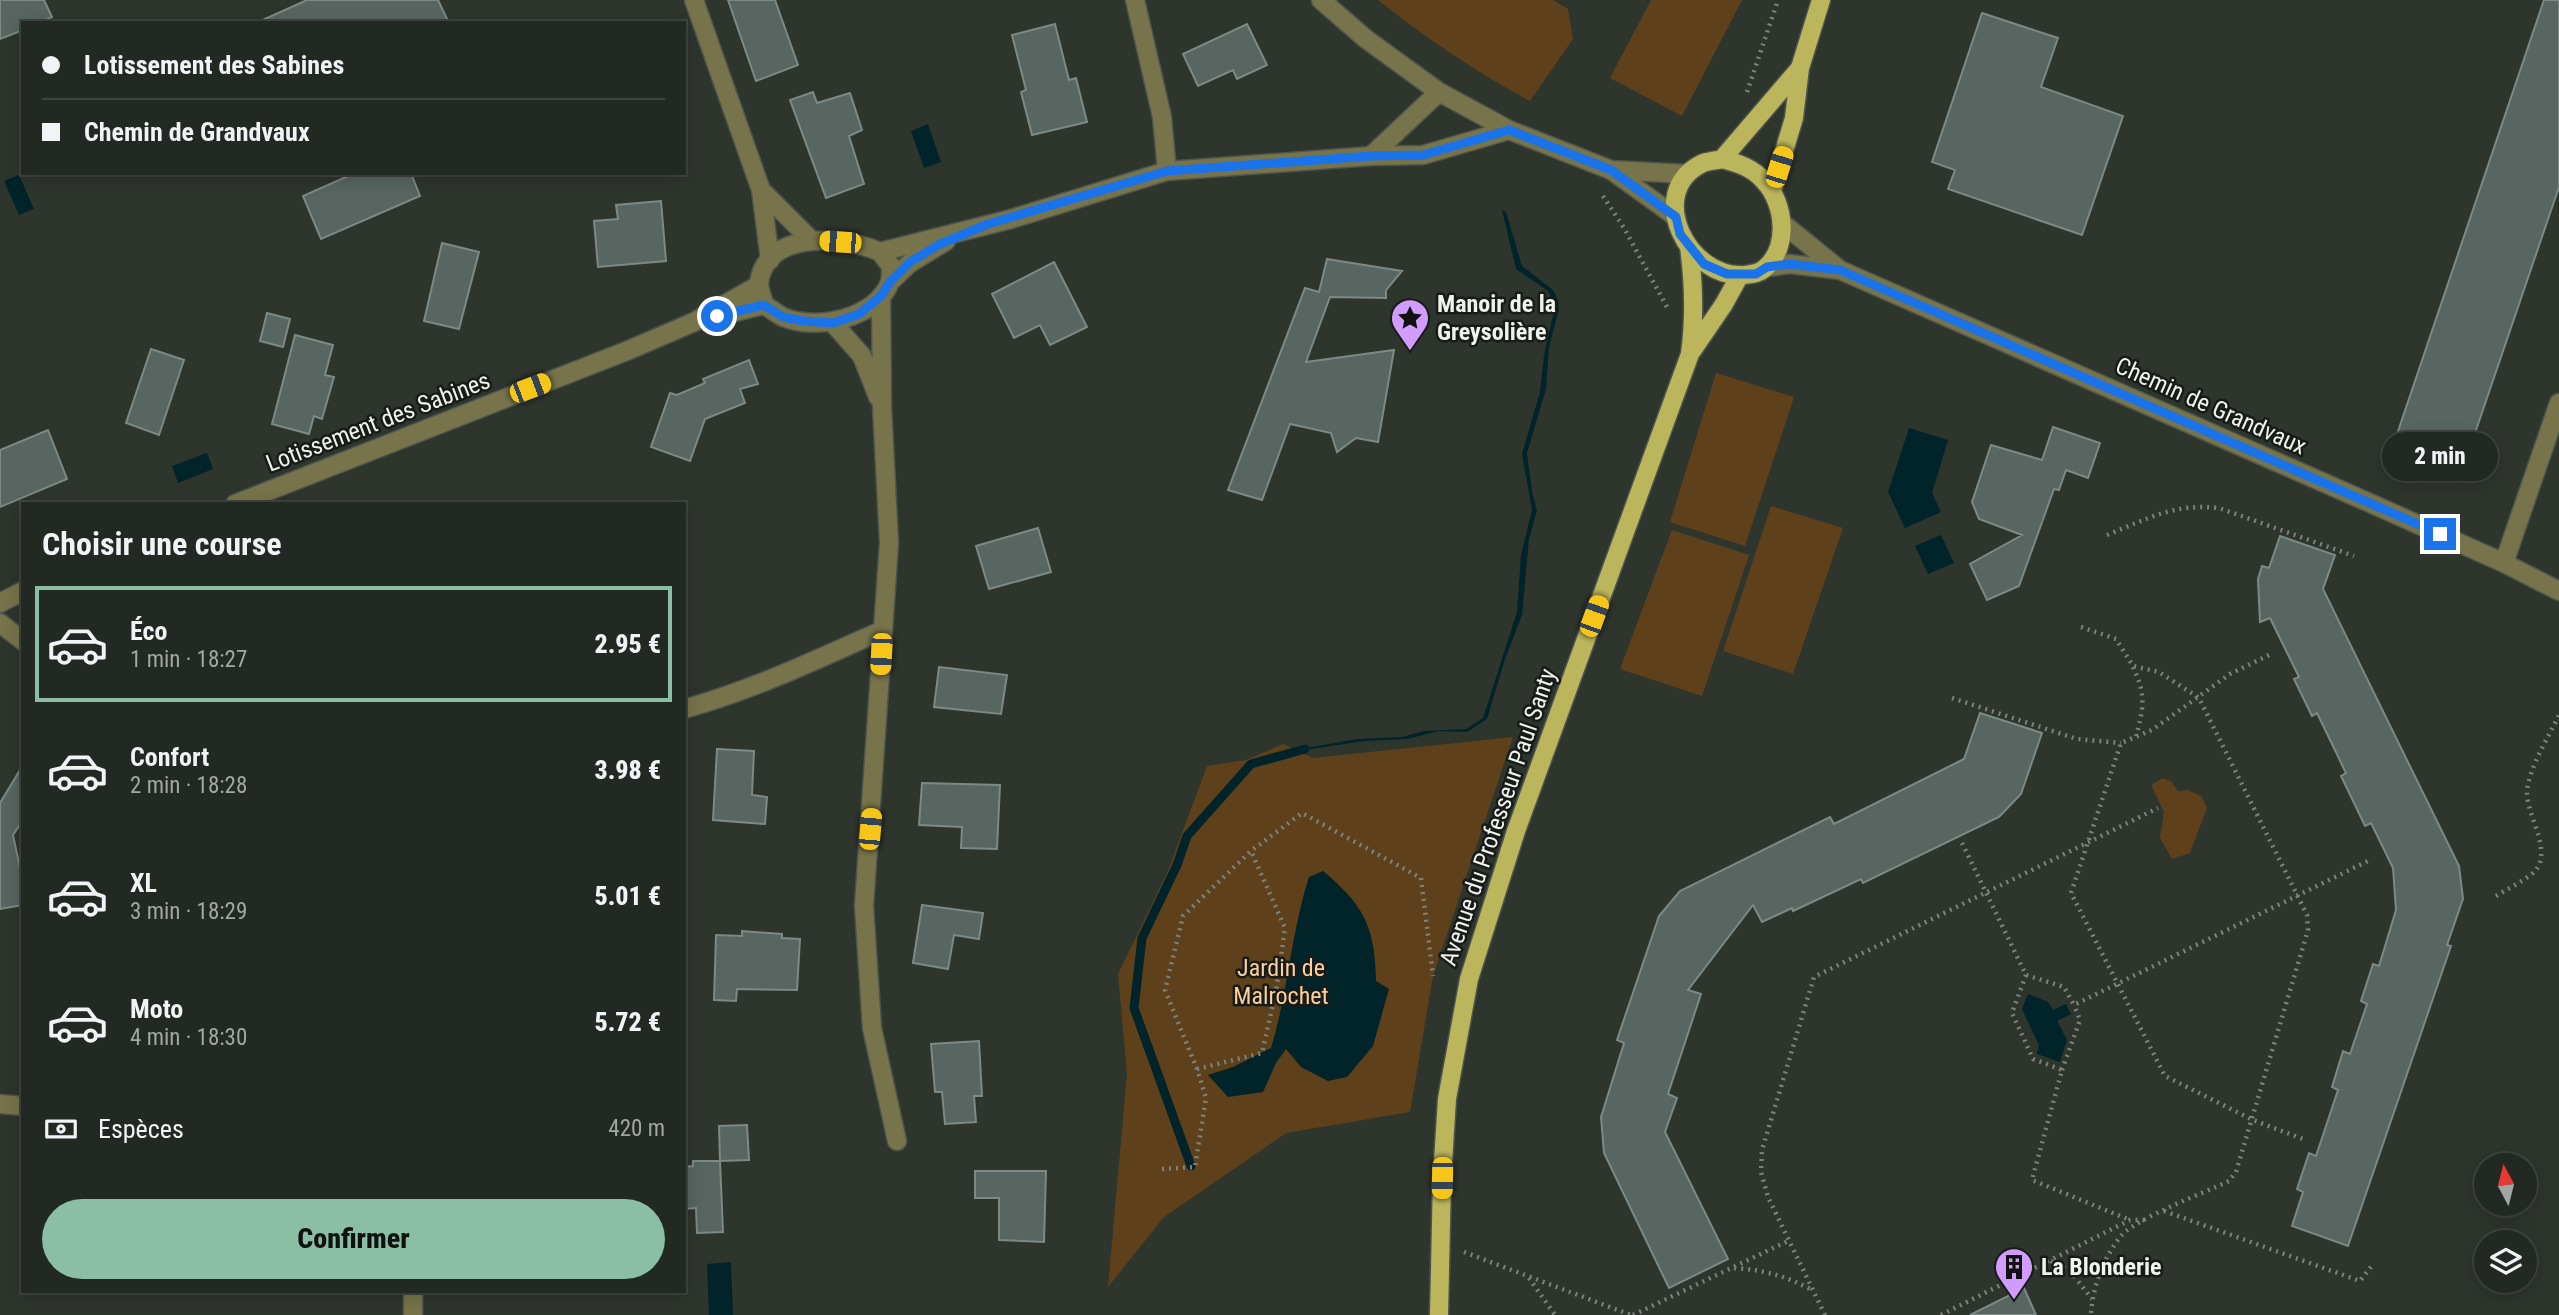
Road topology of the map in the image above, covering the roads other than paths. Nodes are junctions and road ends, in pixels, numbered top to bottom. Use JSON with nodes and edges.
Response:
{"nodes":[{"id":1,"x":694,"y":0,"type":"edge"},
{"id":2,"x":1135,"y":0,"type":"edge"},
{"id":3,"x":1321,"y":0,"type":"edge"},
{"id":4,"x":1821,"y":0,"type":"edge"},
{"id":5,"x":1800,"y":68,"type":"junction"},
{"id":6,"x":1439,"y":92,"type":"junction"},
{"id":7,"x":1509,"y":130,"type":"junction"},
{"id":8,"x":1371,"y":156,"type":"junction"},
{"id":9,"x":1722,"y":159,"type":"junction"},
{"id":10,"x":1611,"y":170,"type":"junction"},
{"id":11,"x":1167,"y":171,"type":"junction"},
{"id":12,"x":1687,"y":174,"type":"junction"},
{"id":13,"x":761,"y":190,"type":"junction"},
{"id":14,"x":1772,"y":191,"type":"junction"},
{"id":15,"x":1676,"y":217,"type":"junction"},
{"id":16,"x":1783,"y":223,"type":"junction"},
{"id":17,"x":988,"y":224,"type":"junction"},
{"id":18,"x":811,"y":240,"type":"junction"},
{"id":19,"x":1689,"y":247,"type":"junction"},
{"id":20,"x":880,"y":252,"type":"junction"},
{"id":21,"x":770,"y":260,"type":"junction"},
{"id":22,"x":1767,"y":267,"type":"junction"},
{"id":23,"x":1840,"y":270,"type":"junction"},
{"id":24,"x":1740,"y":275,"type":"junction"},
{"id":25,"x":759,"y":285,"type":"junction"},
{"id":26,"x":886,"y":289,"type":"junction"},
{"id":27,"x":764,"y":305,"type":"junction"},
{"id":28,"x":694,"y":322,"type":"junction"},
{"id":29,"x":833,"y":323,"type":"junction"},
{"id":30,"x":1690,"y":354,"type":"junction"},
{"id":31,"x":2559,"y":403,"type":"edge"},
{"id":32,"x":882,"y":406,"type":"junction"},
{"id":33,"x":240,"y":502,"type":"edge"},
{"id":34,"x":2504,"y":563,"type":"junction"},
{"id":35,"x":2559,"y":591,"type":"edge"},
{"id":36,"x":21,"y":592,"type":"edge"},
{"id":37,"x":0,"y":603,"type":"edge"},
{"id":38,"x":0,"y":623,"type":"edge"},
{"id":39,"x":883,"y":630,"type":"junction"},
{"id":40,"x":21,"y":639,"type":"edge"},
{"id":41,"x":686,"y":708,"type":"edge"},
{"id":42,"x":0,"y":1104,"type":"edge"},
{"id":43,"x":21,"y":1106,"type":"edge"},
{"id":44,"x":897,"y":1141,"type":"dead end"},
{"id":45,"x":413,"y":1293,"type":"edge"},
{"id":46,"x":413,"y":1315,"type":"edge"},
{"id":47,"x":1439,"y":1315,"type":"edge"}],
"edges":[{"from":1,"to":13,"type":"street"},
{"from":2,"to":11,"type":"street"},
{"from":3,"to":6,"type":"street"},
{"from":4,"to":5,"type":"main road"},
{"from":5,"to":9,"type":"main road"},
{"from":5,"to":14,"type":"main road"},
{"from":6,"to":7,"type":"street"},
{"from":6,"to":8,"type":"street"},
{"from":7,"to":8,"type":"street"},
{"from":7,"to":10,"type":"street"},
{"from":8,"to":11,"type":"street"},
{"from":9,"to":12,"type":"main road"},
{"from":9,"to":14,"type":"main road"},
{"from":10,"to":12,"type":"street"},
{"from":10,"to":15,"type":"street"},
{"from":11,"to":17,"type":"street"},
{"from":12,"to":15,"type":"main road"},
{"from":13,"to":18,"type":"street"},
{"from":13,"to":21,"type":"street"},
{"from":14,"to":16,"type":"main road"},
{"from":15,"to":19,"type":"main road"},
{"from":16,"to":22,"type":"main road"},
{"from":16,"to":23,"type":"street","name":"Chemin de Grandvaux"},
{"from":17,"to":20,"type":"street"},
{"from":17,"to":26,"type":"street"},
{"from":18,"to":20,"type":"street"},
{"from":18,"to":21,"type":"street"},
{"from":19,"to":24,"type":"main road"},
{"from":19,"to":30,"type":"main road","name":"Avenue du Professeur Paul Santy"},
{"from":20,"to":26,"type":"street"},
{"from":21,"to":25,"type":"street"},
{"from":22,"to":23,"type":"street","name":"Chemin de Grandvaux"},
{"from":22,"to":24,"type":"main road"},
{"from":23,"to":34,"type":"street","name":"Chemin de Grandvaux"},
{"from":24,"to":30,"type":"main road","name":"Avenue du Professeur Paul Santy"},
{"from":25,"to":27,"type":"street"},
{"from":25,"to":28,"type":"street","name":"Lotissement des Sabines"},
{"from":26,"to":29,"type":"street"},
{"from":26,"to":32,"type":"street"},
{"from":27,"to":28,"type":"street","name":"Lotissement des Sabines"},
{"from":27,"to":29,"type":"street"},
{"from":28,"to":33,"type":"street","name":"Lotissement des Sabines"},
{"from":29,"to":32,"type":"street"},
{"from":30,"to":47,"type":"main road","name":"Avenue du Professeur Paul Santy"},
{"from":31,"to":34,"type":"street"},
{"from":32,"to":39,"type":"street"},
{"from":34,"to":35,"type":"street","name":"Chemin de Grandvaux"},
{"from":36,"to":37,"type":"street"},
{"from":38,"to":40,"type":"street"},
{"from":39,"to":41,"type":"street"},
{"from":39,"to":44,"type":"street"},
{"from":42,"to":43,"type":"street"},
{"from":45,"to":46,"type":"street"}]}
